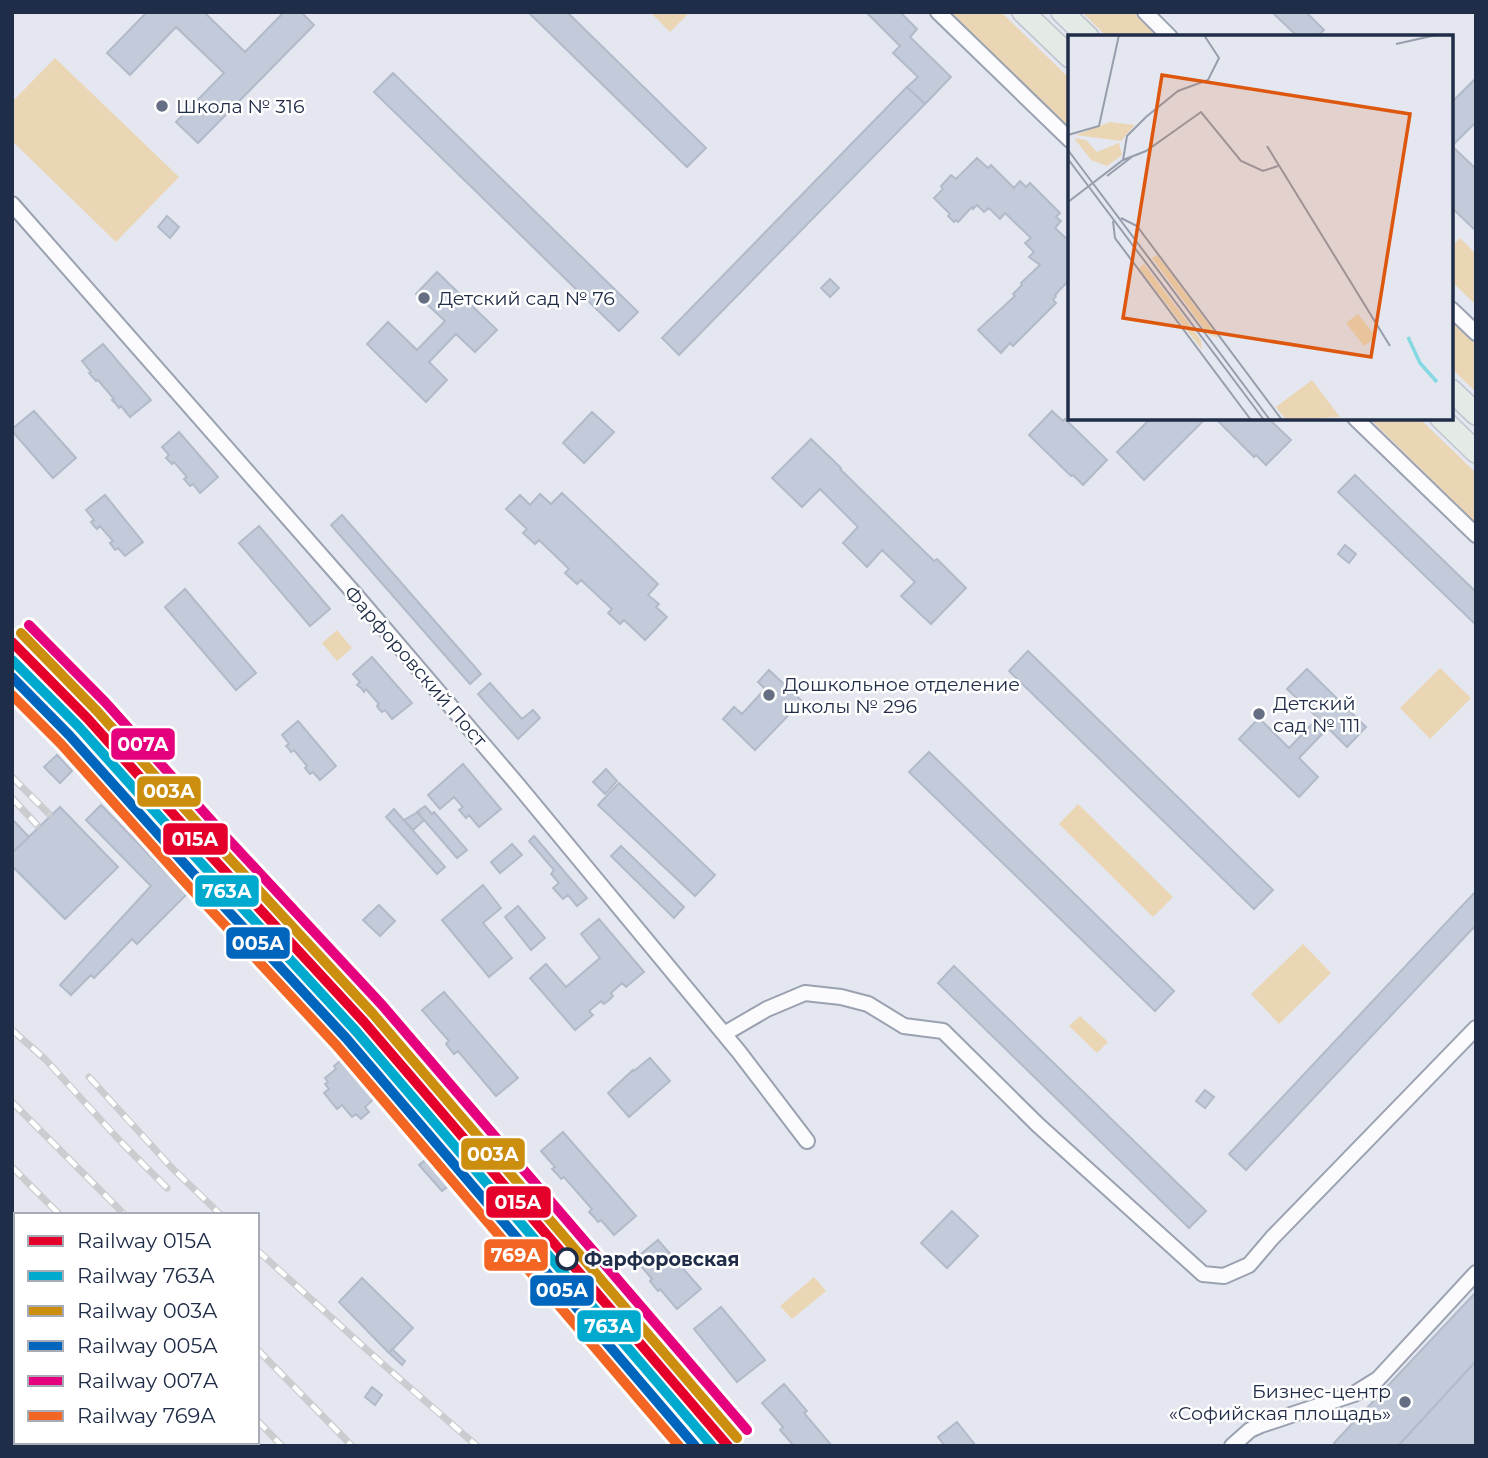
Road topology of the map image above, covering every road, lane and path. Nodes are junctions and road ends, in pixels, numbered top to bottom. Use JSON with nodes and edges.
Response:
{"nodes":[{"id":1,"x":938,"y":12,"type":"edge"},
{"id":2,"x":1023,"y":12,"type":"edge"},
{"id":3,"x":1062,"y":12,"type":"edge"},
{"id":4,"x":1145,"y":12,"type":"edge"},
{"id":5,"x":1086,"y":35,"type":"edge"},
{"id":6,"x":1168,"y":35,"type":"edge"},
{"id":7,"x":1068,"y":55,"type":"edge"},
{"id":8,"x":1068,"y":138,"type":"edge"},
{"id":9,"x":12,"y":204,"type":"edge"},
{"id":10,"x":1453,"y":311,"type":"edge"},
{"id":11,"x":1476,"y":333,"type":"edge"},
{"id":12,"x":1453,"y":392,"type":"edge"},
{"id":13,"x":1476,"y":414,"type":"edge"},
{"id":14,"x":1357,"y":420,"type":"edge"},
{"id":15,"x":1443,"y":420,"type":"edge"},
{"id":16,"x":1476,"y":452,"type":"edge"},
{"id":17,"x":1476,"y":536,"type":"edge"},
{"id":18,"x":1476,"y":1028,"type":"edge"},
{"id":19,"x":724,"y":1034,"type":"junction"},
{"id":20,"x":807,"y":1141,"type":"dead end"},
{"id":21,"x":1476,"y":1273,"type":"edge"},
{"id":22,"x":1232,"y":1446,"type":"edge"}],
"edges":[{"from":1,"to":8,"type":"street"},
{"from":2,"to":7,"type":"main road"},
{"from":3,"to":5,"type":"main road"},
{"from":4,"to":6,"type":"street"},
{"from":9,"to":19,"type":"street","name":"Фарфоровский Пост"},
{"from":10,"to":11,"type":"street"},
{"from":12,"to":13,"type":"main road"},
{"from":14,"to":17,"type":"street"},
{"from":15,"to":16,"type":"main road"},
{"from":18,"to":19,"type":"street"},
{"from":19,"to":20,"type":"street","name":"Фарфоровский Пост"},
{"from":21,"to":22,"type":"street"}]}
